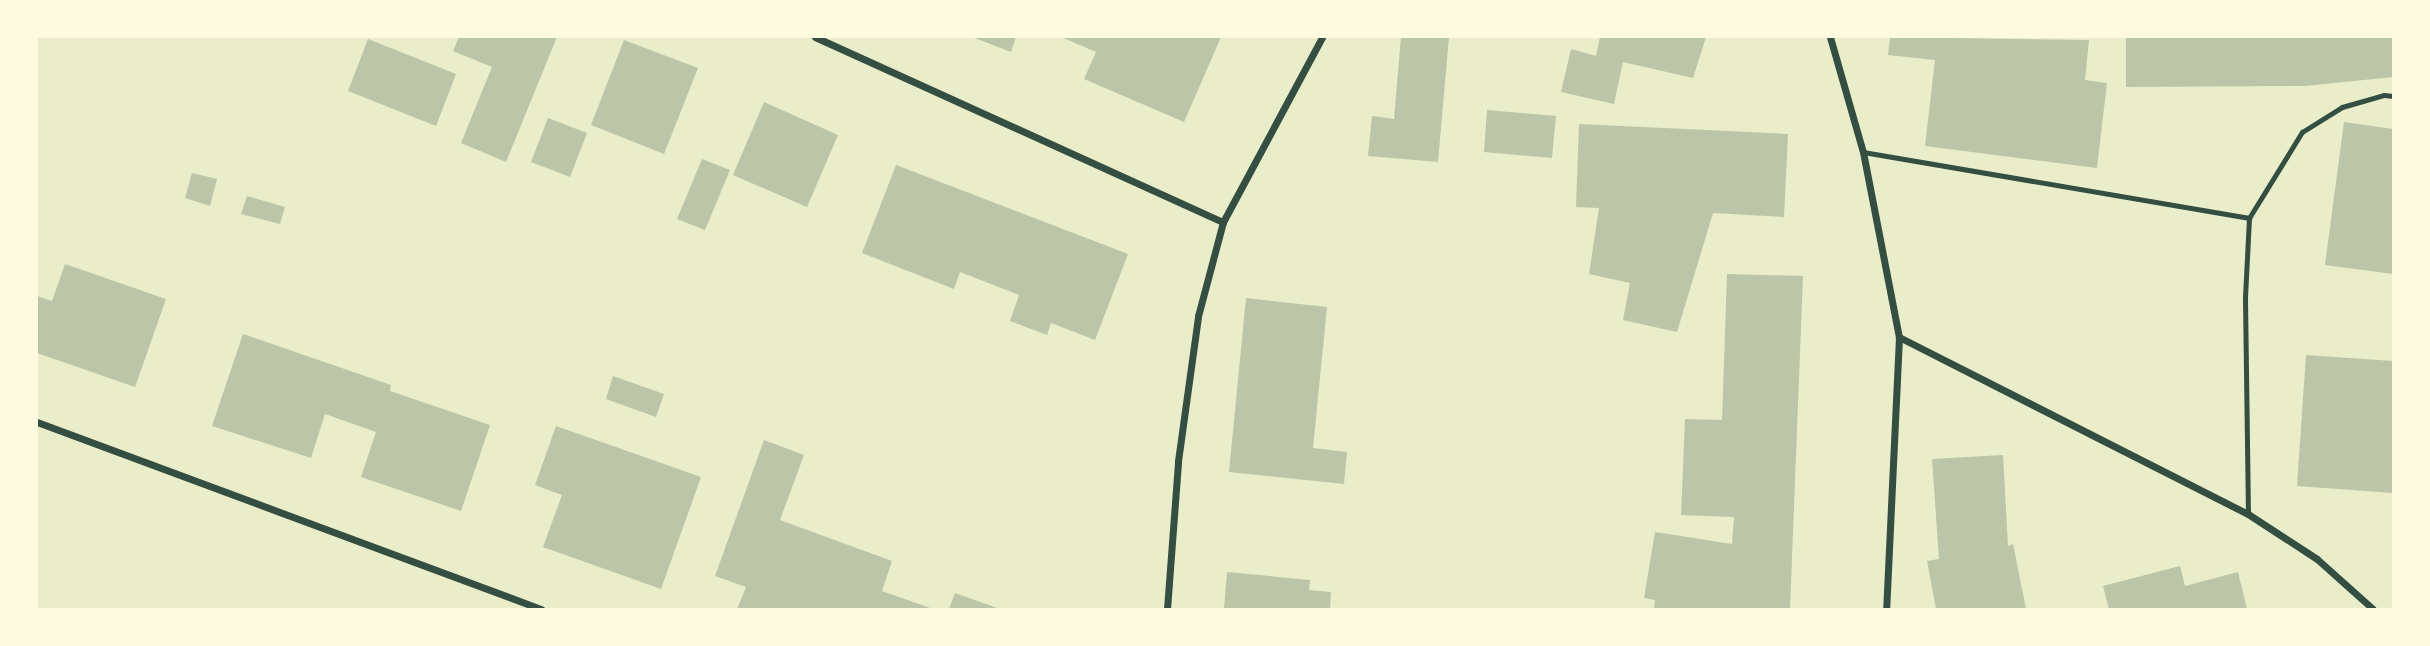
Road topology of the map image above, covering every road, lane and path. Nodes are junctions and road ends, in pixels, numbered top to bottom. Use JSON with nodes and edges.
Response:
{"nodes":[{"id":1,"x":816,"y":37,"type":"edge"},
{"id":2,"x":1322,"y":37,"type":"edge"},
{"id":3,"x":1830,"y":37,"type":"edge"},
{"id":4,"x":2393,"y":96,"type":"edge"},
{"id":5,"x":1863,"y":152,"type":"junction"},
{"id":6,"x":2249,"y":218,"type":"junction"},
{"id":7,"x":1223,"y":222,"type":"junction"},
{"id":8,"x":1899,"y":337,"type":"junction"},
{"id":9,"x":37,"y":422,"type":"edge"},
{"id":10,"x":2248,"y":514,"type":"junction"},
{"id":11,"x":541,"y":609,"type":"edge"},
{"id":12,"x":1167,"y":609,"type":"edge"},
{"id":13,"x":1886,"y":609,"type":"edge"},
{"id":14,"x":2373,"y":609,"type":"edge"}],
"edges":[{"from":1,"to":7,"type":"street"},
{"from":2,"to":7,"type":"street"},
{"from":3,"to":5,"type":"street"},
{"from":4,"to":6,"type":"lane"},
{"from":5,"to":6,"type":"lane"},
{"from":5,"to":8,"type":"street"},
{"from":6,"to":10,"type":"lane"},
{"from":7,"to":12,"type":"street"},
{"from":8,"to":10,"type":"street"},
{"from":8,"to":13,"type":"street"},
{"from":9,"to":11,"type":"street"},
{"from":10,"to":14,"type":"street"}]}
